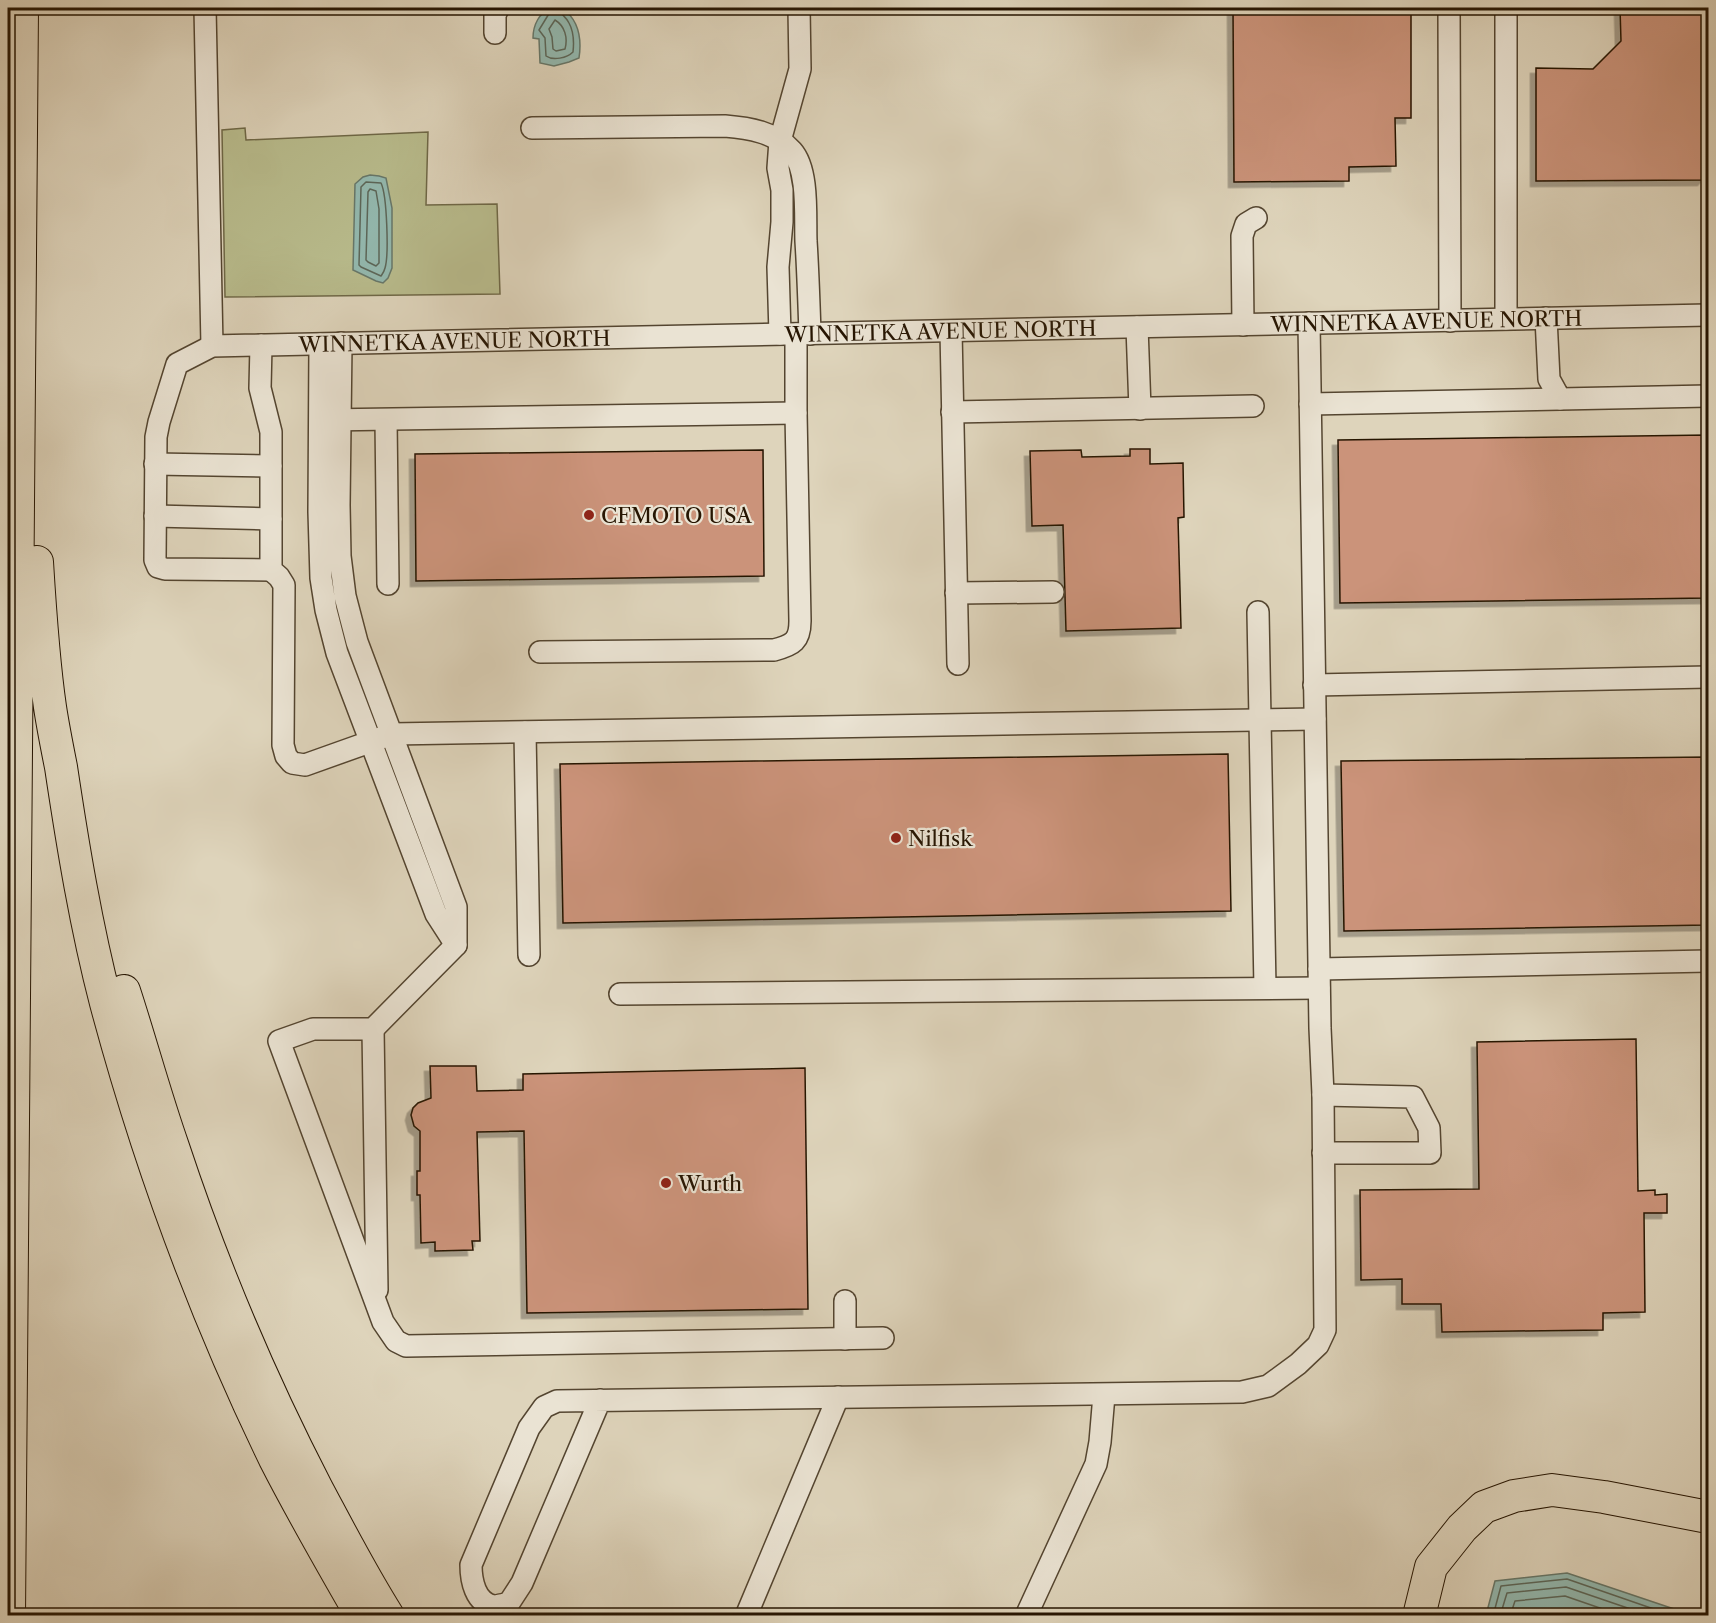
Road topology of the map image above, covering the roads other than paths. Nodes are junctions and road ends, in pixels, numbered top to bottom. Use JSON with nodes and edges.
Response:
{"nodes":[{"id":1,"x":22,"y":8,"type":"edge"},
{"id":2,"x":205,"y":8,"type":"edge"},
{"id":3,"x":498,"y":8,"type":"edge"},
{"id":4,"x":799,"y":8,"type":"edge"},
{"id":5,"x":1449,"y":8,"type":"edge"},
{"id":6,"x":1506,"y":8,"type":"edge"},
{"id":7,"x":495,"y":33,"type":"dead end"},
{"id":8,"x":532,"y":128,"type":"dead end"},
{"id":9,"x":780,"y":141,"type":"junction"},
{"id":10,"x":21,"y":147,"type":"junction"},
{"id":11,"x":1256,"y":218,"type":"dead end"},
{"id":12,"x":807,"y":251,"type":"junction"},
{"id":13,"x":779,"y":252,"type":"junction"},
{"id":14,"x":1708,"y":315,"type":"edge"},
{"id":15,"x":1546,"y":318,"type":"junction"},
{"id":16,"x":1506,"y":319,"type":"junction"},
{"id":17,"x":1450,"y":321,"type":"junction"},
{"id":18,"x":1309,"y":323,"type":"junction"},
{"id":19,"x":1243,"y":325,"type":"junction"},
{"id":20,"x":1137,"y":327,"type":"junction"},
{"id":21,"x":951,"y":331,"type":"junction"},
{"id":22,"x":795,"y":334,"type":"junction"},
{"id":23,"x":331,"y":344,"type":"junction"},
{"id":24,"x":261,"y":345,"type":"junction"},
{"id":25,"x":212,"y":346,"type":"junction"},
{"id":26,"x":1708,"y":396,"type":"edge"},
{"id":27,"x":1560,"y":399,"type":"junction"},
{"id":28,"x":1310,"y":404,"type":"junction"},
{"id":29,"x":1253,"y":406,"type":"dead end"},
{"id":30,"x":1140,"y":409,"type":"junction"},
{"id":31,"x":952,"y":412,"type":"junction"},
{"id":32,"x":796,"y":413,"type":"junction"},
{"id":33,"x":386,"y":420,"type":"junction"},
{"id":34,"x":330,"y":421,"type":"junction"},
{"id":35,"x":155,"y":464,"type":"junction"},
{"id":36,"x":271,"y":466,"type":"junction"},
{"id":37,"x":155,"y":516,"type":"junction"},
{"id":38,"x":272,"y":519,"type":"junction"},
{"id":39,"x":272,"y":570,"type":"junction"},
{"id":40,"x":388,"y":584,"type":"dead end"},
{"id":41,"x":1053,"y":592,"type":"dead end"},
{"id":42,"x":956,"y":593,"type":"junction"},
{"id":43,"x":1258,"y":612,"type":"dead end"},
{"id":44,"x":540,"y":652,"type":"dead end"},
{"id":45,"x":958,"y":664,"type":"dead end"},
{"id":46,"x":1708,"y":677,"type":"edge"},
{"id":47,"x":1314,"y":685,"type":"junction"},
{"id":48,"x":1315,"y":719,"type":"junction"},
{"id":49,"x":1261,"y":720,"type":"junction"},
{"id":50,"x":525,"y":732,"type":"junction"},
{"id":51,"x":392,"y":734,"type":"junction"},
{"id":52,"x":371,"y":742,"type":"junction"},
{"id":53,"x":59,"y":756,"type":"junction"},
{"id":54,"x":456,"y":945,"type":"junction"},
{"id":55,"x":529,"y":955,"type":"dead end"},
{"id":56,"x":1708,"y":961,"type":"edge"},
{"id":57,"x":1319,"y":978,"type":"junction"},
{"id":58,"x":1265,"y":988,"type":"junction"},
{"id":59,"x":620,"y":994,"type":"dead end"},
{"id":60,"x":373,"y":1029,"type":"junction"},
{"id":61,"x":1323,"y":1095,"type":"junction"},
{"id":62,"x":1323,"y":1154,"type":"junction"},
{"id":63,"x":845,"y":1301,"type":"dead end"},
{"id":64,"x":377,"y":1306,"type":"junction"},
{"id":65,"x":883,"y":1338,"type":"dead end"},
{"id":66,"x":845,"y":1339,"type":"junction"},
{"id":67,"x":1104,"y":1395,"type":"junction"},
{"id":68,"x":838,"y":1397,"type":"junction"},
{"id":69,"x":600,"y":1400,"type":"junction"},
{"id":70,"x":1708,"y":1517,"type":"edge"},
{"id":71,"x":9,"y":1616,"type":"edge"},
{"id":72,"x":362,"y":1616,"type":"edge"},
{"id":73,"x":388,"y":1616,"type":"edge"},
{"id":74,"x":746,"y":1616,"type":"edge"},
{"id":75,"x":1026,"y":1616,"type":"edge"},
{"id":76,"x":1419,"y":1616,"type":"edge"}],
"edges":[{"from":1,"to":10,"type":"highway"},
{"from":2,"to":25,"type":"street"},
{"from":3,"to":7,"type":"street"},
{"from":4,"to":9,"type":"street"},
{"from":5,"to":17,"type":"street"},
{"from":6,"to":16,"type":"street"},
{"from":8,"to":9,"type":"street"},
{"from":9,"to":12,"type":"street"},
{"from":9,"to":13,"type":"street"},
{"from":10,"to":53,"type":"highway"},
{"from":10,"to":71,"type":"highway"},
{"from":11,"to":19,"type":"street"},
{"from":12,"to":13,"type":"street"},
{"from":12,"to":22,"type":"street"},
{"from":13,"to":22,"type":"street"},
{"from":14,"to":15,"type":"street","name":"WINNETKA AVENUE NORTH"},
{"from":15,"to":16,"type":"street","name":"WINNETKA AVENUE NORTH"},
{"from":15,"to":27,"type":"street"},
{"from":16,"to":17,"type":"street","name":"WINNETKA AVENUE NORTH"},
{"from":17,"to":18,"type":"street","name":"WINNETKA AVENUE NORTH"},
{"from":18,"to":19,"type":"street","name":"WINNETKA AVENUE NORTH"},
{"from":18,"to":28,"type":"street"},
{"from":19,"to":20,"type":"street","name":"WINNETKA AVENUE NORTH"},
{"from":20,"to":21,"type":"street","name":"WINNETKA AVENUE NORTH"},
{"from":20,"to":30,"type":"street"},
{"from":21,"to":22,"type":"street","name":"WINNETKA AVENUE NORTH"},
{"from":21,"to":31,"type":"street"},
{"from":22,"to":23,"type":"street","name":"WINNETKA AVENUE NORTH"},
{"from":22,"to":32,"type":"street"},
{"from":23,"to":24,"type":"street","name":"WINNETKA AVENUE NORTH"},
{"from":23,"to":34,"type":"street"},
{"from":24,"to":25,"type":"street","name":"WINNETKA AVENUE NORTH"},
{"from":24,"to":36,"type":"street"},
{"from":25,"to":35,"type":"street","name":"WINNETKA AVENUE NORTH"},
{"from":26,"to":27,"type":"street"},
{"from":27,"to":28,"type":"street"},
{"from":28,"to":47,"type":"street"},
{"from":29,"to":30,"type":"street"},
{"from":30,"to":31,"type":"street"},
{"from":31,"to":42,"type":"street"},
{"from":32,"to":33,"type":"street"},
{"from":32,"to":44,"type":"street"},
{"from":33,"to":34,"type":"street"},
{"from":33,"to":40,"type":"street"},
{"from":34,"to":51,"type":"street"},
{"from":34,"to":52,"type":"street"},
{"from":35,"to":36,"type":"street"},
{"from":35,"to":37,"type":"street"},
{"from":36,"to":38,"type":"street"},
{"from":37,"to":38,"type":"street"},
{"from":37,"to":39,"type":"street"},
{"from":38,"to":39,"type":"street"},
{"from":39,"to":52,"type":"street"},
{"from":41,"to":42,"type":"street"},
{"from":42,"to":45,"type":"street"},
{"from":43,"to":49,"type":"street"},
{"from":46,"to":47,"type":"street"},
{"from":47,"to":48,"type":"street"},
{"from":48,"to":49,"type":"street"},
{"from":48,"to":57,"type":"street"},
{"from":49,"to":50,"type":"street"},
{"from":49,"to":58,"type":"street"},
{"from":50,"to":51,"type":"street"},
{"from":50,"to":55,"type":"street"},
{"from":51,"to":52,"type":"street"},
{"from":51,"to":54,"type":"street"},
{"from":52,"to":54,"type":"street"},
{"from":53,"to":72,"type":"highway"},
{"from":53,"to":73,"type":"highway"},
{"from":54,"to":60,"type":"street"},
{"from":56,"to":57,"type":"street"},
{"from":57,"to":58,"type":"street"},
{"from":57,"to":61,"type":"street"},
{"from":58,"to":59,"type":"street"},
{"from":60,"to":64,"type":"street"},
{"from":60,"to":64,"type":"street"},
{"from":61,"to":62,"type":"street"},
{"from":61,"to":62,"type":"street"},
{"from":62,"to":67,"type":"street"},
{"from":63,"to":66,"type":"street"},
{"from":64,"to":66,"type":"street"},
{"from":65,"to":66,"type":"street"},
{"from":67,"to":68,"type":"street"},
{"from":67,"to":75,"type":"street"},
{"from":68,"to":69,"type":"street"},
{"from":68,"to":74,"type":"street"},
{"from":69,"to":69,"type":"street"},
{"from":70,"to":76,"type":"highway"}]}
